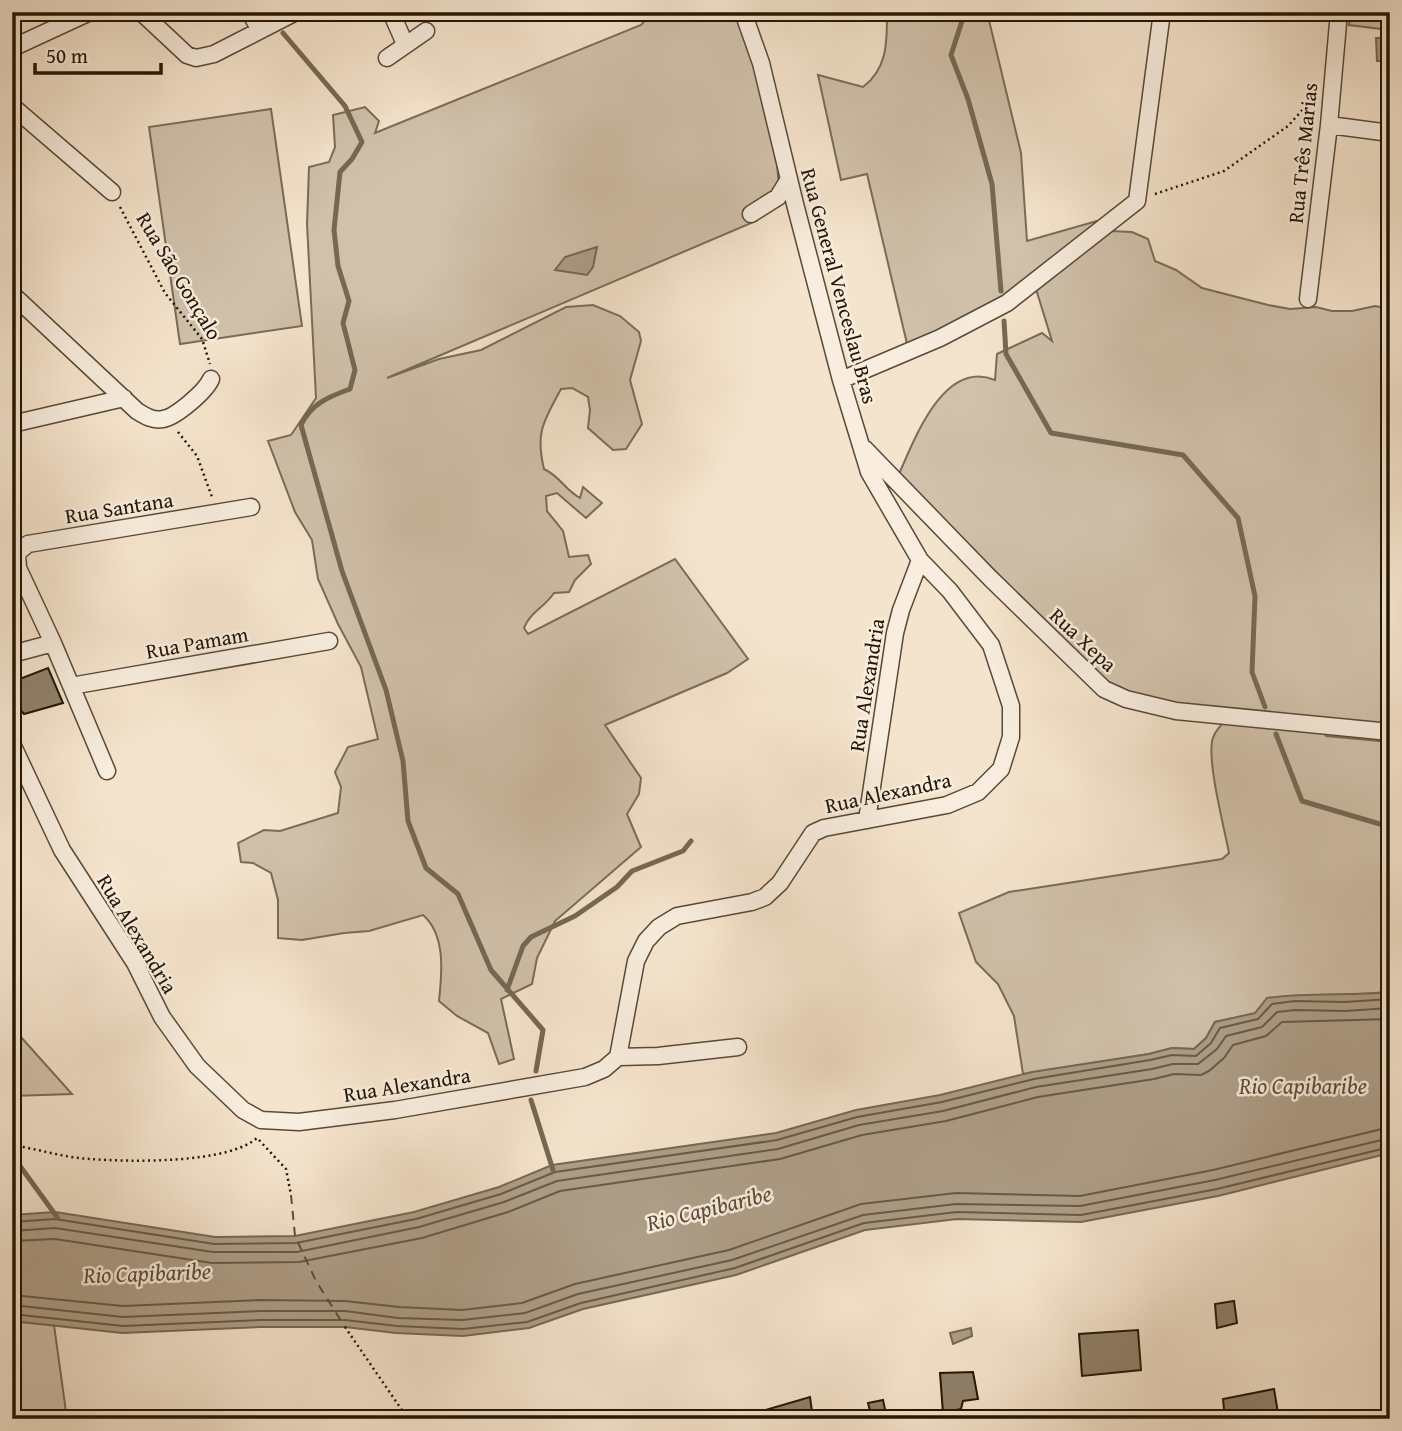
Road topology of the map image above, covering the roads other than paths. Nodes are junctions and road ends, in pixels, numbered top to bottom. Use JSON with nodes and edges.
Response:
{"nodes":[{"id":1,"x":90,"y":12,"type":"edge"},
{"id":2,"x":141,"y":12,"type":"edge"},
{"id":3,"x":250,"y":12,"type":"edge"},
{"id":4,"x":296,"y":12,"type":"edge"},
{"id":5,"x":391,"y":12,"type":"edge"},
{"id":6,"x":743,"y":12,"type":"edge"},
{"id":7,"x":1161,"y":12,"type":"edge"},
{"id":8,"x":1339,"y":12,"type":"edge"},
{"id":9,"x":259,"y":29,"type":"junction"},
{"id":10,"x":426,"y":32,"type":"dead end"},
{"id":11,"x":405,"y":44,"type":"junction"},
{"id":12,"x":12,"y":48,"type":"edge"},
{"id":13,"x":387,"y":58,"type":"dead end"},
{"id":14,"x":12,"y":106,"type":"edge"},
{"id":15,"x":1329,"y":125,"type":"junction"},
{"id":16,"x":1390,"y":133,"type":"edge"},
{"id":17,"x":789,"y":179,"type":"junction"},
{"id":18,"x":112,"y":192,"type":"road end"},
{"id":19,"x":770,"y":203,"type":"junction"},
{"id":20,"x":751,"y":214,"type":"dead end"},
{"id":21,"x":771,"y":221,"type":"dead end"},
{"id":22,"x":12,"y":294,"type":"edge"},
{"id":23,"x":1308,"y":299,"type":"dead end"},
{"id":24,"x":211,"y":379,"type":"road end"},
{"id":25,"x":841,"y":380,"type":"junction"},
{"id":26,"x":124,"y":398,"type":"junction"},
{"id":27,"x":12,"y":424,"type":"edge"},
{"id":28,"x":860,"y":444,"type":"junction"},
{"id":29,"x":251,"y":508,"type":"dead end"},
{"id":30,"x":920,"y":560,"type":"junction"},
{"id":31,"x":329,"y":641,"type":"dead end"},
{"id":32,"x":53,"y":643,"type":"junction"},
{"id":33,"x":12,"y":654,"type":"edge"},
{"id":34,"x":71,"y":686,"type":"junction"},
{"id":35,"x":1390,"y":732,"type":"edge"},
{"id":36,"x":12,"y":744,"type":"edge"},
{"id":37,"x":107,"y":771,"type":"dead end"},
{"id":38,"x":867,"y":820,"type":"junction"},
{"id":39,"x":738,"y":1047,"type":"dead end"},
{"id":40,"x":618,"y":1057,"type":"junction"},
{"id":41,"x":261,"y":1120,"type":"joint"}],
"edges":[{"from":1,"to":12,"type":"street"},
{"from":2,"to":9,"type":"street"},
{"from":3,"to":9,"type":"street"},
{"from":4,"to":9,"type":"street"},
{"from":5,"to":11,"type":"street"},
{"from":6,"to":17,"type":"street","name":"Rua General Venceslau Bras"},
{"from":7,"to":25,"type":"street"},
{"from":8,"to":15,"type":"street","name":"Rua Três Marias"},
{"from":10,"to":11,"type":"street"},
{"from":11,"to":13,"type":"street"},
{"from":14,"to":18,"type":"street"},
{"from":15,"to":16,"type":"street"},
{"from":15,"to":23,"type":"street","name":"Rua Três Marias"},
{"from":17,"to":19,"type":"street"},
{"from":17,"to":25,"type":"street","name":"Rua General Venceslau Bras"},
{"from":19,"to":20,"type":"street"},
{"from":19,"to":21,"type":"street"},
{"from":22,"to":26,"type":"street"},
{"from":24,"to":26,"type":"street"},
{"from":25,"to":28,"type":"street","name":"Rua General Venceslau Bras"},
{"from":26,"to":27,"type":"street"},
{"from":28,"to":30,"type":"street","name":"Rua General Venceslau Bras"},
{"from":28,"to":35,"type":"street","name":"Rua Xepa"},
{"from":29,"to":32,"type":"street","name":"Rua Santana"},
{"from":30,"to":38,"type":"street","name":"Rua Alexandria"},
{"from":30,"to":38,"type":"street","name":"Rua Alexandra"},
{"from":31,"to":34,"type":"street","name":"Rua Pamam"},
{"from":32,"to":33,"type":"street"},
{"from":32,"to":34,"type":"street"},
{"from":34,"to":37,"type":"street"},
{"from":36,"to":41,"type":"street","name":"Rua Alexandria"},
{"from":38,"to":40,"type":"street","name":"Rua Alexandra"},
{"from":39,"to":40,"type":"street"},
{"from":40,"to":41,"type":"street","name":"Rua Alexandra"}]}
